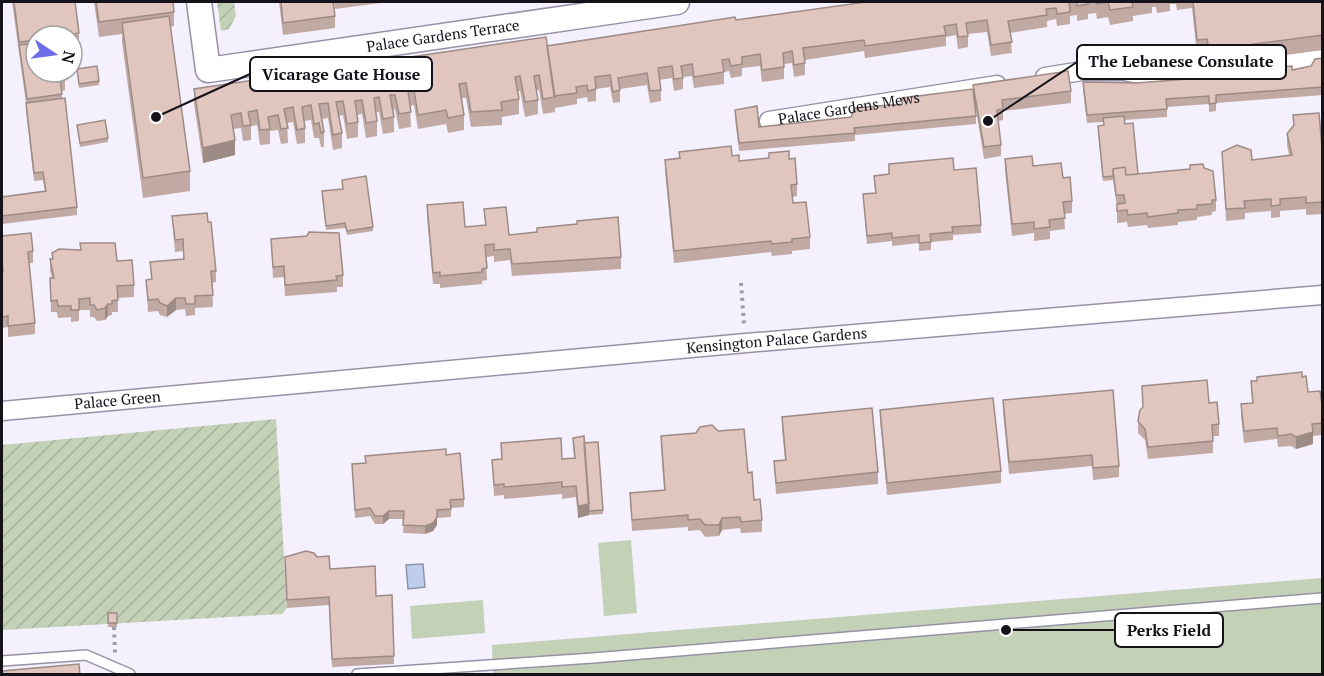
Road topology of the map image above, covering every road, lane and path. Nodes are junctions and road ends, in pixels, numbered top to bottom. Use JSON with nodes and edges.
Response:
{"nodes":[{"id":1,"x":199,"y":2,"type":"edge"},
{"id":2,"x":677,"y":2,"type":"edge"},
{"id":3,"x":1323,"y":60,"type":"edge"},
{"id":4,"x":769,"y":121,"type":"dead end"},
{"id":5,"x":741,"y":283,"type":"dead end"},
{"id":6,"x":1323,"y":295,"type":"edge"},
{"id":7,"x":743,"y":316,"type":"dead end"},
{"id":8,"x":233,"y":392,"type":"joint"},
{"id":9,"x":2,"y":411,"type":"edge"},
{"id":10,"x":1323,"y":598,"type":"edge"},
{"id":11,"x":114,"y":627,"type":"edge"},
{"id":12,"x":2,"y":661,"type":"edge"},
{"id":13,"x":110,"y":669,"type":"edge"},
{"id":14,"x":130,"y":675,"type":"edge"},
{"id":15,"x":357,"y":675,"type":"edge"}],
"edges":[{"from":1,"to":2,"type":"main road","name":"Palace Gardens Terrace"},
{"from":3,"to":4,"type":"street","name":"Palace Gardens Mews"},
{"from":5,"to":7,"type":"path"},
{"from":6,"to":8,"type":"street","name":"Kensington Palace Gardens"},
{"from":8,"to":9,"type":"street","name":"Palace Green"},
{"from":10,"to":15,"type":"lane"},
{"from":11,"to":13,"type":"path"},
{"from":12,"to":13,"type":"lane"},
{"from":13,"to":14,"type":"lane"}]}
